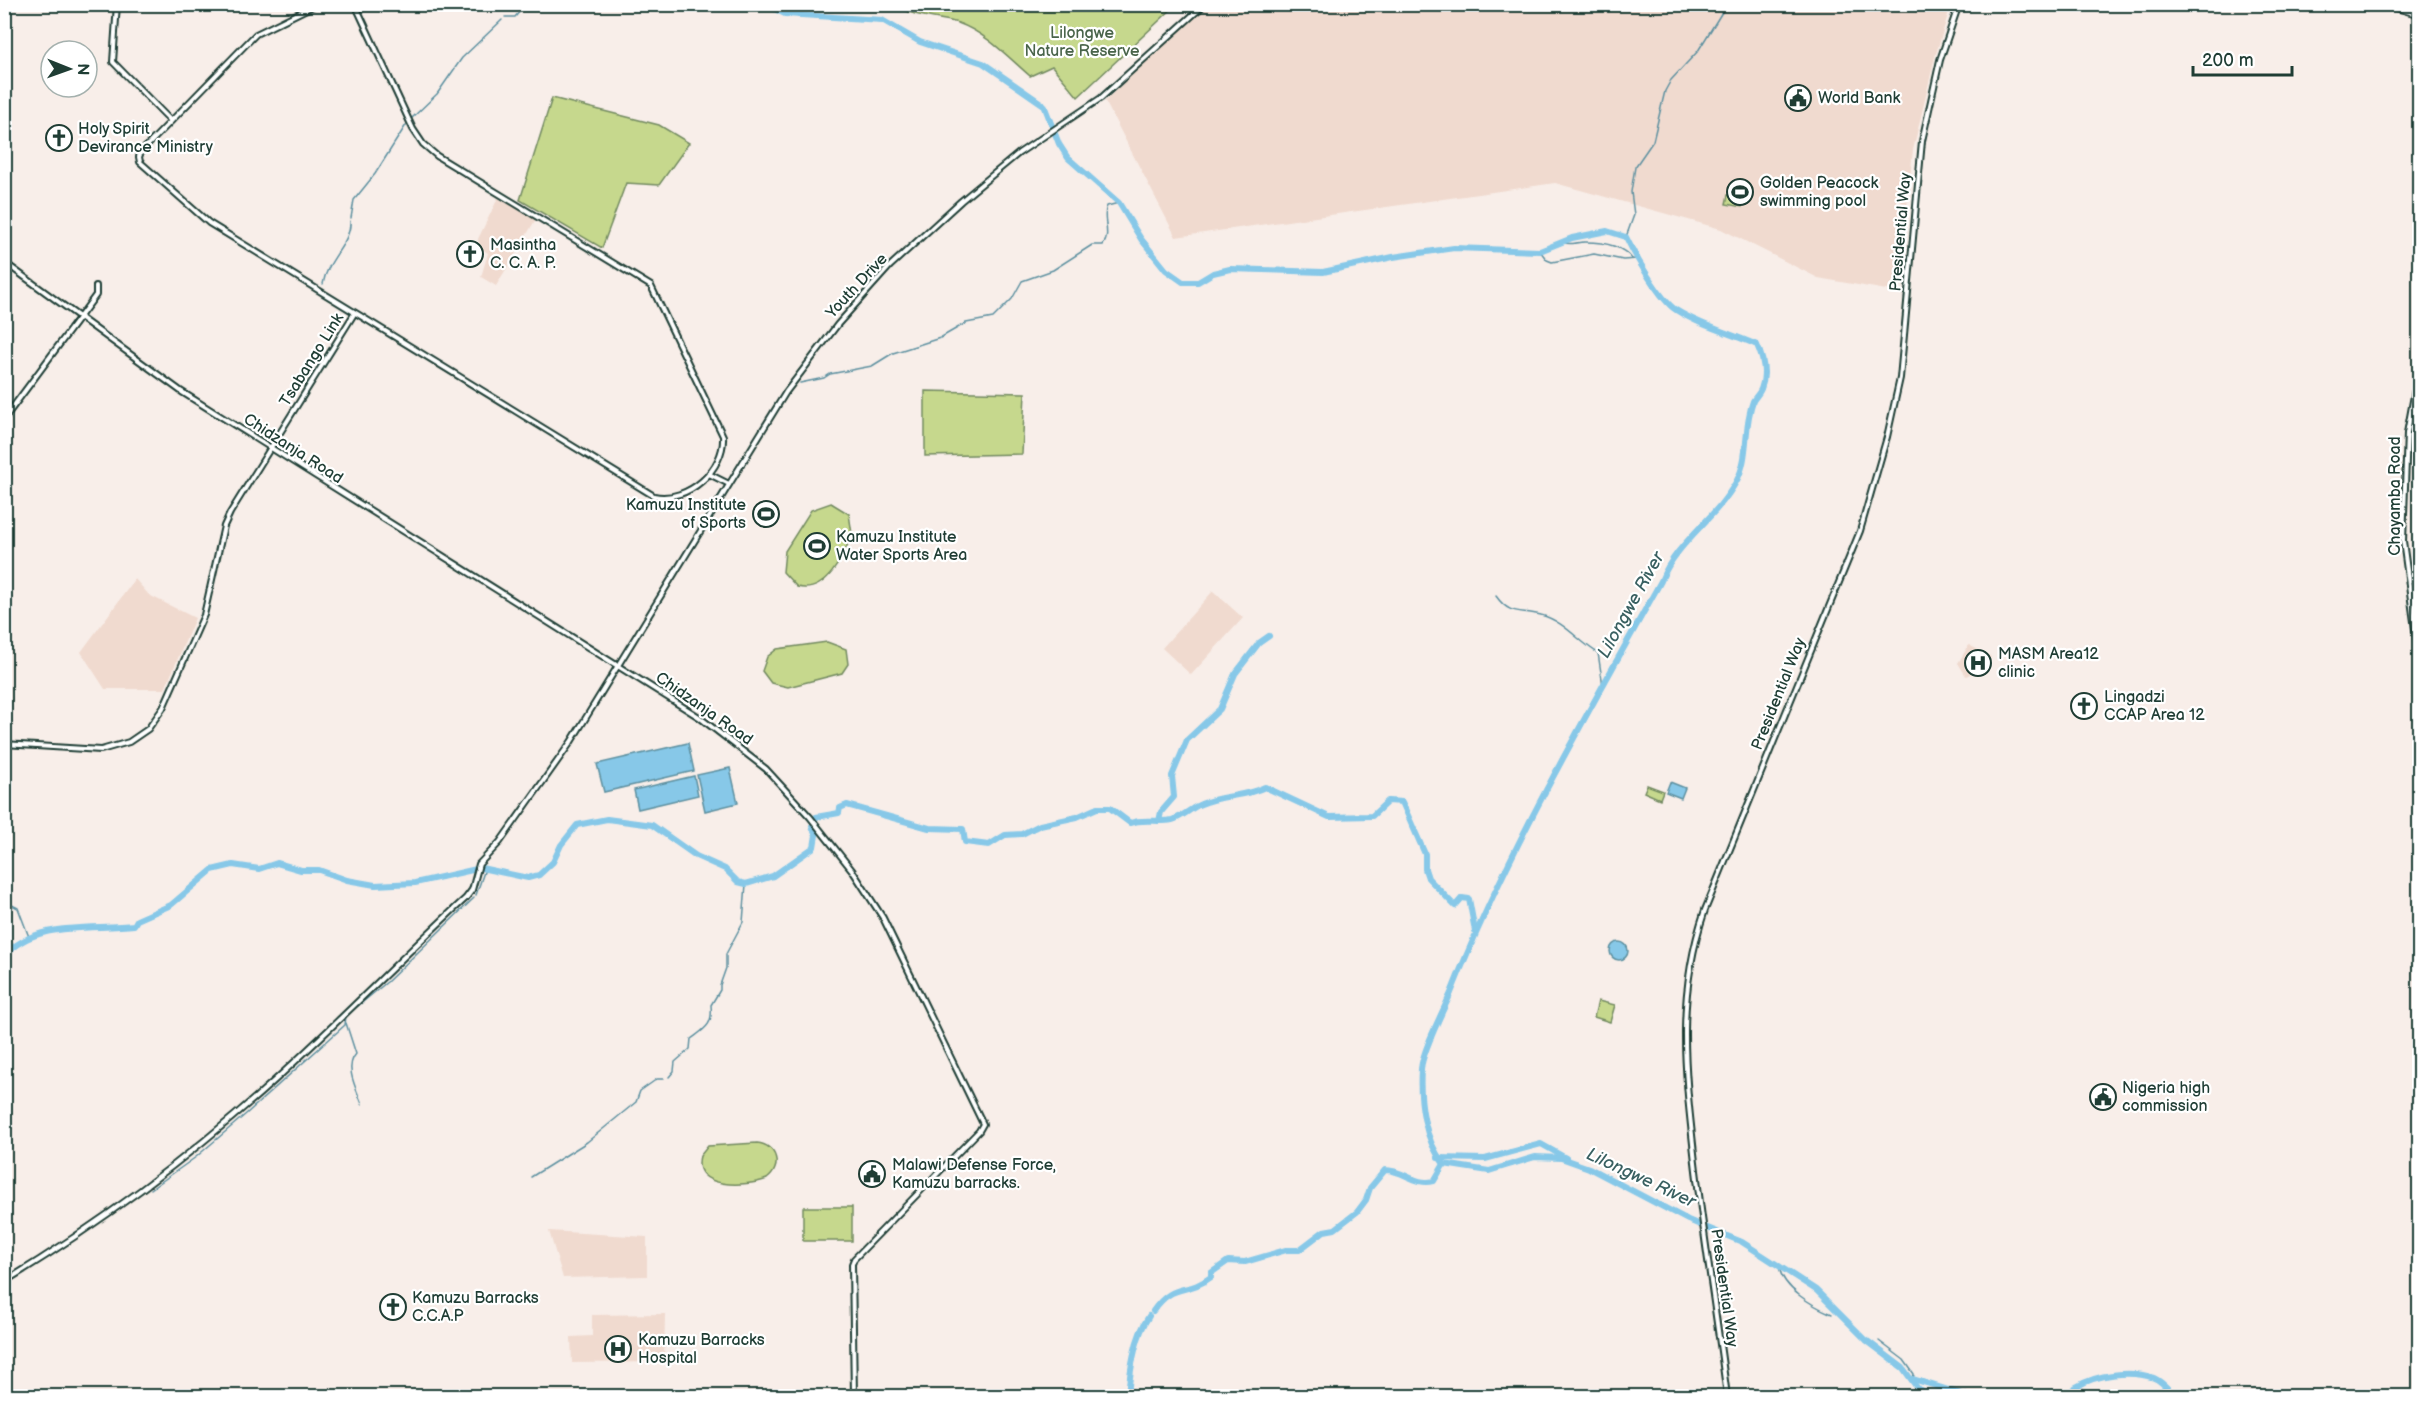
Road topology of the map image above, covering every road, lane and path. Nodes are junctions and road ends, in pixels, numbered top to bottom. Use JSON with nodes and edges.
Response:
{"nodes":[{"id":1,"x":117,"y":4,"type":"edge"},
{"id":2,"x":317,"y":4,"type":"edge"},
{"id":3,"x":355,"y":4,"type":"edge"},
{"id":4,"x":1205,"y":4,"type":"edge"},
{"id":5,"x":1959,"y":4,"type":"edge"},
{"id":6,"x":2383,"y":4,"type":"edge"},
{"id":7,"x":2420,"y":15,"type":"edge"},
{"id":8,"x":171,"y":121,"type":"junction"},
{"id":9,"x":4,"y":262,"type":"edge"},
{"id":10,"x":96,"y":286,"type":"dead end"},
{"id":11,"x":354,"y":314,"type":"junction"},
{"id":12,"x":79,"y":317,"type":"junction"},
{"id":13,"x":2420,"y":363,"type":"edge"},
{"id":14,"x":4,"y":419,"type":"edge"},
{"id":15,"x":271,"y":449,"type":"junction"},
{"id":16,"x":709,"y":474,"type":"junction"},
{"id":17,"x":729,"y":484,"type":"junction"},
{"id":18,"x":620,"y":666,"type":"junction"},
{"id":19,"x":2420,"y":666,"type":"edge"},
{"id":20,"x":4,"y":744,"type":"edge"},
{"id":21,"x":4,"y":1282,"type":"edge"},
{"id":22,"x":854,"y":1396,"type":"edge"},
{"id":23,"x":1727,"y":1396,"type":"edge"}],
"edges":[{"from":1,"to":8,"type":"street"},
{"from":2,"to":8,"type":"street"},
{"from":3,"to":16,"type":"street"},
{"from":4,"to":17,"type":"street","name":"Youth Drive"},
{"from":5,"to":23,"type":"street","name":"Presidential Way"},
{"from":6,"to":7,"type":"street"},
{"from":8,"to":11,"type":"street"},
{"from":9,"to":12,"type":"street","name":"Chidzanja Road"},
{"from":10,"to":12,"type":"street"},
{"from":11,"to":15,"type":"street","name":"Tsabango Link"},
{"from":11,"to":16,"type":"street"},
{"from":12,"to":14,"type":"street"},
{"from":12,"to":15,"type":"street","name":"Chidzanja Road"},
{"from":13,"to":19,"type":"street","name":"Chayamba Road"},
{"from":15,"to":18,"type":"street","name":"Chidzanja Road"},
{"from":15,"to":20,"type":"street","name":"Tsabango Link"},
{"from":16,"to":17,"type":"street"},
{"from":17,"to":18,"type":"street","name":"Youth Drive"},
{"from":18,"to":21,"type":"street","name":"Youth Drive"},
{"from":18,"to":22,"type":"street","name":"Chidzanja Road"}]}
